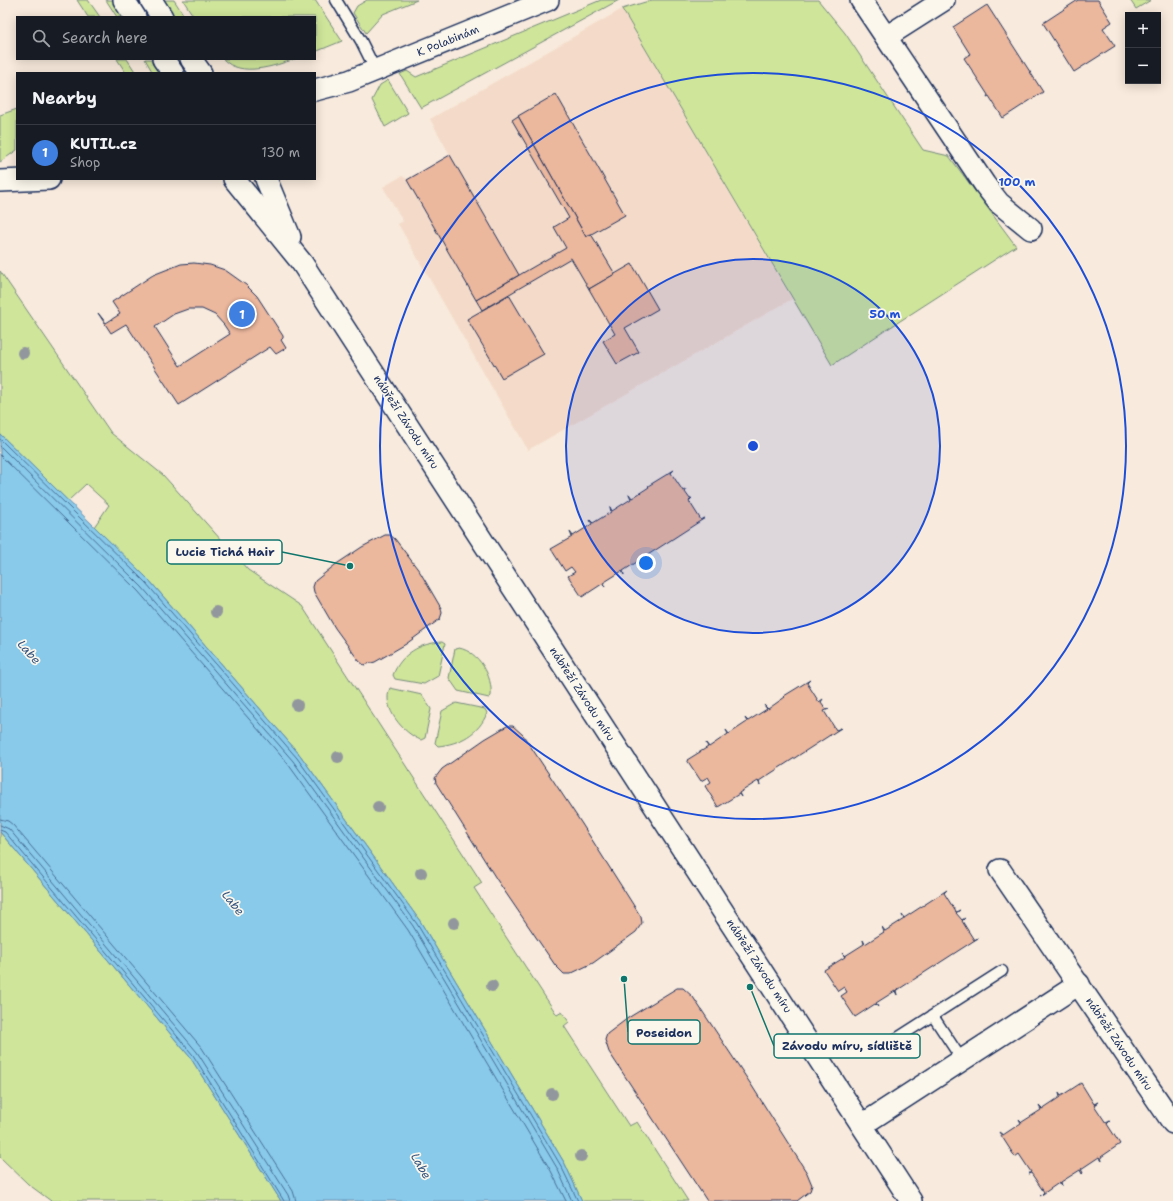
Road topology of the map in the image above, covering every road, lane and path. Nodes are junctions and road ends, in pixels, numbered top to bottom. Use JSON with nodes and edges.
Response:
{"nodes":[{"id":1,"x":124,"y":0,"type":"edge"},
{"id":2,"x":151,"y":0,"type":"edge"},
{"id":3,"x":336,"y":0,"type":"edge"},
{"id":4,"x":548,"y":0,"type":"edge"},
{"id":5,"x":861,"y":0,"type":"edge"},
{"id":6,"x":944,"y":0,"type":"edge"},
{"id":7,"x":134,"y":16,"type":"edge"},
{"id":8,"x":161,"y":16,"type":"edge"},
{"id":9,"x":886,"y":37,"type":"junction"},
{"id":10,"x":165,"y":60,"type":"edge"},
{"id":11,"x":192,"y":60,"type":"edge"},
{"id":12,"x":376,"y":71,"type":"junction"},
{"id":13,"x":172,"y":72,"type":"edge"},
{"id":14,"x":200,"y":72,"type":"edge"},
{"id":15,"x":349,"y":82,"type":"junction"},
{"id":16,"x":316,"y":90,"type":"edge"},
{"id":17,"x":316,"y":101,"type":"edge"},
{"id":18,"x":24,"y":180,"type":"edge"},
{"id":19,"x":235,"y":180,"type":"edge"},
{"id":20,"x":266,"y":180,"type":"edge"},
{"id":21,"x":0,"y":181,"type":"edge"},
{"id":22,"x":1031,"y":229,"type":"dead end"},
{"id":23,"x":302,"y":263,"type":"junction"},
{"id":24,"x":1000,"y":870,"type":"dead end"},
{"id":25,"x":1002,"y":971,"type":"dead end"},
{"id":26,"x":1079,"y":984,"type":"junction"},
{"id":27,"x":933,"y":1016,"type":"junction"},
{"id":28,"x":885,"y":1046,"type":"dead end"},
{"id":29,"x":962,"y":1060,"type":"junction"},
{"id":30,"x":1173,"y":1123,"type":"edge"},
{"id":31,"x":862,"y":1125,"type":"junction"},
{"id":32,"x":911,"y":1201,"type":"edge"}],
"edges":[{"from":1,"to":7,"type":"street"},
{"from":2,"to":8,"type":"street"},
{"from":3,"to":12,"type":"lane"},
{"from":4,"to":12,"type":"street","name":"K Polabinám"},
{"from":5,"to":9,"type":"street"},
{"from":6,"to":9,"type":"street"},
{"from":9,"to":22,"type":"street"},
{"from":10,"to":13,"type":"street"},
{"from":11,"to":14,"type":"street"},
{"from":12,"to":15,"type":"street","name":"K Polabinám"},
{"from":15,"to":16,"type":"street","name":"K Polabinám"},
{"from":15,"to":17,"type":"street","name":"K Polabinám"},
{"from":18,"to":21,"type":"street"},
{"from":19,"to":23,"type":"street","name":"nábřeží Závodu míru"},
{"from":20,"to":23,"type":"street","name":"nábřeží Závodu míru"},
{"from":23,"to":31,"type":"street","name":"nábřeží Závodu míru"},
{"from":24,"to":26,"type":"street","name":"nábřeží Závodu míru"},
{"from":25,"to":27,"type":"lane"},
{"from":26,"to":29,"type":"street"},
{"from":26,"to":30,"type":"street","name":"nábřeží Závodu míru"},
{"from":27,"to":28,"type":"lane"},
{"from":27,"to":29,"type":"lane"},
{"from":29,"to":31,"type":"street"},
{"from":31,"to":32,"type":"street","name":"nábřeží Závodu míru"}]}
